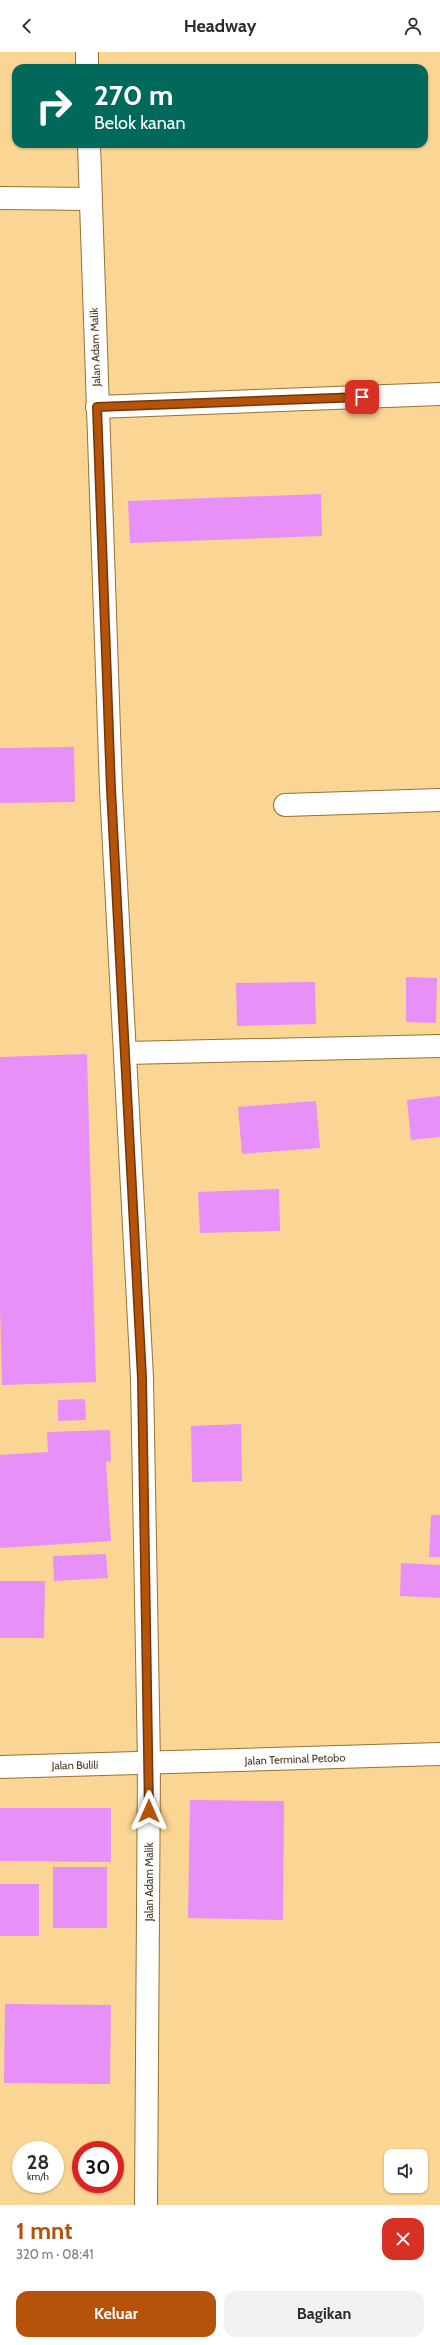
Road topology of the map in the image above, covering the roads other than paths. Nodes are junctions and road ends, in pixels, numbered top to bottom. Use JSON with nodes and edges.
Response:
{"nodes":[{"id":1,"x":87,"y":52,"type":"edge"},
{"id":2,"x":87,"y":64,"type":"edge"},
{"id":3,"x":89,"y":148,"type":"edge"},
{"id":4,"x":0,"y":198,"type":"edge"},
{"id":5,"x":90,"y":199,"type":"junction"},
{"id":6,"x":440,"y":394,"type":"edge"},
{"id":7,"x":97,"y":407,"type":"junction"},
{"id":8,"x":440,"y":800,"type":"edge"},
{"id":9,"x":285,"y":805,"type":"dead end"},
{"id":10,"x":440,"y":1046,"type":"edge"},
{"id":11,"x":126,"y":1053,"type":"junction"},
{"id":12,"x":440,"y":1754,"type":"edge"},
{"id":13,"x":150,"y":1764,"type":"junction"},
{"id":14,"x":0,"y":1767,"type":"edge"},
{"id":15,"x":146,"y":2205,"type":"edge"}],
"edges":[{"from":1,"to":2,"type":"street"},
{"from":3,"to":5,"type":"street","name":"Jalan Adam Malik"},
{"from":4,"to":5,"type":"street"},
{"from":5,"to":7,"type":"street","name":"Jalan Adam Malik"},
{"from":6,"to":7,"type":"street"},
{"from":7,"to":11,"type":"street","name":"Jalan Adam Malik"},
{"from":8,"to":9,"type":"street"},
{"from":10,"to":11,"type":"street"},
{"from":11,"to":13,"type":"street","name":"Jalan Adam Malik"},
{"from":12,"to":13,"type":"street","name":"Jalan Terminal Petobo"},
{"from":13,"to":14,"type":"street","name":"Jalan Bulili"},
{"from":13,"to":15,"type":"street","name":"Jalan Adam Malik"}]}
